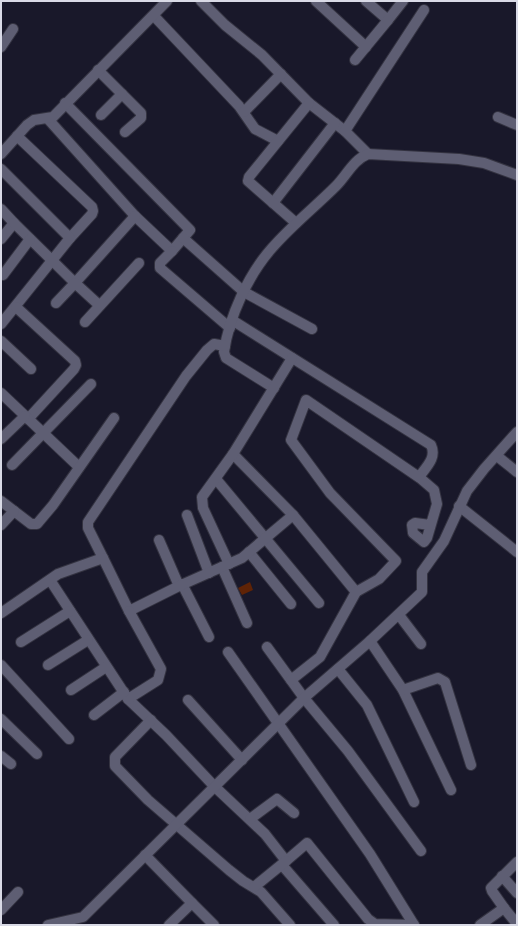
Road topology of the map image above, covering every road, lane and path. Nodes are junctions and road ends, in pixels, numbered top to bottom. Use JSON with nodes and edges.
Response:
{"nodes":[{"id":1,"x":167,"y":1,"type":"edge"},
{"id":2,"x":201,"y":1,"type":"edge"},
{"id":3,"x":316,"y":1,"type":"edge"},
{"id":4,"x":366,"y":1,"type":"edge"},
{"id":5,"x":403,"y":1,"type":"edge"},
{"id":6,"x":424,"y":10,"type":"dead end"},
{"id":7,"x":154,"y":16,"type":"junction"},
{"id":8,"x":388,"y":20,"type":"junction"},
{"id":9,"x":13,"y":30,"type":"dead end"},
{"id":10,"x":1,"y":47,"type":"edge"},
{"id":11,"x":366,"y":47,"type":"junction"},
{"id":12,"x":355,"y":60,"type":"dead end"},
{"id":13,"x":98,"y":70,"type":"junction"},
{"id":14,"x":281,"y":74,"type":"junction"},
{"id":15,"x":122,"y":94,"type":"junction"},
{"id":16,"x":65,"y":103,"type":"junction"},
{"id":17,"x":309,"y":103,"type":"junction"},
{"id":18,"x":244,"y":112,"type":"junction"},
{"id":19,"x":101,"y":115,"type":"dead end"},
{"id":20,"x":498,"y":117,"type":"dead end"},
{"id":21,"x":48,"y":119,"type":"junction"},
{"id":22,"x":335,"y":123,"type":"junction"},
{"id":23,"x":517,"y":125,"type":"edge"},
{"id":24,"x":345,"y":131,"type":"junction"},
{"id":25,"x":125,"y":132,"type":"dead end"},
{"id":26,"x":17,"y":136,"type":"junction"},
{"id":27,"x":278,"y":141,"type":"junction"},
{"id":28,"x":1,"y":154,"type":"edge"},
{"id":29,"x":368,"y":154,"type":"junction"},
{"id":30,"x":1,"y":169,"type":"edge"},
{"id":31,"x":517,"y":175,"type":"edge"},
{"id":32,"x":272,"y":203,"type":"junction"},
{"id":33,"x":1,"y":209,"type":"edge"},
{"id":34,"x":135,"y":216,"type":"junction"},
{"id":35,"x":296,"y":222,"type":"junction"},
{"id":36,"x":14,"y":223,"type":"junction"},
{"id":37,"x":70,"y":238,"type":"junction"},
{"id":38,"x":183,"y":238,"type":"junction"},
{"id":39,"x":1,"y":239,"type":"edge"},
{"id":40,"x":30,"y":239,"type":"junction"},
{"id":41,"x":172,"y":251,"type":"junction"},
{"id":42,"x":52,"y":261,"type":"junction"},
{"id":43,"x":139,"y":263,"type":"dead end"},
{"id":44,"x":2,"y":275,"type":"dead end"},
{"id":45,"x":75,"y":283,"type":"junction"},
{"id":46,"x":244,"y":292,"type":"junction"},
{"id":47,"x":56,"y":303,"type":"dead end"},
{"id":48,"x":100,"y":305,"type":"junction"},
{"id":49,"x":16,"y":307,"type":"junction"},
{"id":50,"x":85,"y":322,"type":"dead end"},
{"id":51,"x":1,"y":324,"type":"edge"},
{"id":52,"x":231,"y":324,"type":"junction"},
{"id":53,"x":312,"y":329,"type":"dead end"},
{"id":54,"x":1,"y":342,"type":"edge"},
{"id":55,"x":225,"y":346,"type":"junction"},
{"id":56,"x":292,"y":358,"type":"junction"},
{"id":57,"x":31,"y":369,"type":"dead end"},
{"id":58,"x":91,"y":384,"type":"dead end"},
{"id":59,"x":274,"y":388,"type":"junction"},
{"id":60,"x":1,"y":393,"type":"edge"},
{"id":61,"x":26,"y":418,"type":"junction"},
{"id":62,"x":114,"y":418,"type":"dead end"},
{"id":63,"x":517,"y":432,"type":"edge"},
{"id":64,"x":42,"y":434,"type":"junction"},
{"id":65,"x":1,"y":439,"type":"edge"},
{"id":66,"x":233,"y":454,"type":"junction"},
{"id":67,"x":496,"y":456,"type":"junction"},
{"id":68,"x":12,"y":465,"type":"dead end"},
{"id":69,"x":79,"y":467,"type":"junction"},
{"id":70,"x":517,"y":472,"type":"edge"},
{"id":71,"x":419,"y":477,"type":"junction"},
{"id":72,"x":216,"y":479,"type":"junction"},
{"id":73,"x":1,"y":501,"type":"edge"},
{"id":74,"x":460,"y":506,"type":"junction"},
{"id":75,"x":14,"y":511,"type":"junction"},
{"id":76,"x":187,"y":515,"type":"dead end"},
{"id":77,"x":293,"y":515,"type":"junction"},
{"id":78,"x":1,"y":525,"type":"edge"},
{"id":79,"x":430,"y":525,"type":"dead end"},
{"id":80,"x":267,"y":538,"type":"junction"},
{"id":81,"x":159,"y":540,"type":"dead end"},
{"id":82,"x":249,"y":552,"type":"junction"},
{"id":83,"x":517,"y":552,"type":"edge"},
{"id":84,"x":103,"y":558,"type":"junction"},
{"id":85,"x":225,"y":566,"type":"junction"},
{"id":86,"x":209,"y":573,"type":"junction"},
{"id":87,"x":50,"y":580,"type":"junction"},
{"id":88,"x":181,"y":585,"type":"junction"},
{"id":89,"x":356,"y":592,"type":"junction"},
{"id":90,"x":319,"y":603,"type":"dead end"},
{"id":91,"x":291,"y":604,"type":"dead end"},
{"id":92,"x":70,"y":611,"type":"junction"},
{"id":93,"x":130,"y":611,"type":"junction"},
{"id":94,"x":1,"y":613,"type":"edge"},
{"id":95,"x":399,"y":615,"type":"junction"},
{"id":96,"x":247,"y":624,"type":"dead end"},
{"id":97,"x":209,"y":637,"type":"dead end"},
{"id":98,"x":88,"y":640,"type":"junction"},
{"id":99,"x":370,"y":641,"type":"junction"},
{"id":100,"x":21,"y":642,"type":"dead end"},
{"id":101,"x":421,"y":644,"type":"dead end"},
{"id":102,"x":267,"y":647,"type":"dead end"},
{"id":103,"x":228,"y":652,"type":"dead end"},
{"id":104,"x":1,"y":665,"type":"edge"},
{"id":105,"x":48,"y":665,"type":"dead end"},
{"id":106,"x":106,"y":667,"type":"junction"},
{"id":107,"x":338,"y":669,"type":"junction"},
{"id":108,"x":291,"y":680,"type":"junction"},
{"id":109,"x":71,"y":690,"type":"dead end"},
{"id":110,"x":404,"y":690,"type":"junction"},
{"id":111,"x":126,"y":695,"type":"junction"},
{"id":112,"x":304,"y":698,"type":"junction"},
{"id":113,"x":188,"y":700,"type":"dead end"},
{"id":114,"x":94,"y":715,"type":"dead end"},
{"id":115,"x":1,"y":719,"type":"edge"},
{"id":116,"x":151,"y":720,"type":"junction"},
{"id":117,"x":279,"y":724,"type":"junction"},
{"id":118,"x":69,"y":739,"type":"dead end"},
{"id":119,"x":37,"y":754,"type":"dead end"},
{"id":120,"x":1,"y":756,"type":"edge"},
{"id":121,"x":242,"y":760,"type":"junction"},
{"id":122,"x":10,"y":764,"type":"dead end"},
{"id":123,"x":471,"y":765,"type":"dead end"},
{"id":124,"x":214,"y":786,"type":"junction"},
{"id":125,"x":451,"y":790,"type":"dead end"},
{"id":126,"x":414,"y":802,"type":"dead end"},
{"id":127,"x":294,"y":813,"type":"dead end"},
{"id":128,"x":250,"y":819,"type":"junction"},
{"id":129,"x":176,"y":824,"type":"junction"},
{"id":130,"x":420,"y":851,"type":"dead end"},
{"id":131,"x":145,"y":855,"type":"junction"},
{"id":132,"x":517,"y":862,"type":"edge"},
{"id":133,"x":284,"y":863,"type":"junction"},
{"id":134,"x":502,"y":876,"type":"junction"},
{"id":135,"x":254,"y":887,"type":"junction"},
{"id":136,"x":18,"y":892,"type":"dead end"},
{"id":137,"x":517,"y":893,"type":"edge"},
{"id":138,"x":192,"y":903,"type":"junction"},
{"id":139,"x":504,"y":908,"type":"junction"},
{"id":140,"x":1,"y":910,"type":"edge"},
{"id":141,"x":517,"y":924,"type":"edge"},
{"id":142,"x":48,"y":925,"type":"edge"},
{"id":143,"x":169,"y":925,"type":"edge"},
{"id":144,"x":214,"y":925,"type":"edge"},
{"id":145,"x":290,"y":925,"type":"edge"},
{"id":146,"x":334,"y":925,"type":"edge"},
{"id":147,"x":414,"y":925,"type":"edge"},
{"id":148,"x":480,"y":925,"type":"edge"}],
"edges":[{"from":1,"to":7,"type":"street"},
{"from":2,"to":14,"type":"street"},
{"from":3,"to":11,"type":"street"},
{"from":4,"to":8,"type":"street"},
{"from":5,"to":8,"type":"street"},
{"from":6,"to":24,"type":"street"},
{"from":7,"to":13,"type":"street"},
{"from":7,"to":18,"type":"street"},
{"from":8,"to":11,"type":"street"},
{"from":9,"to":10,"type":"street"},
{"from":11,"to":12,"type":"street"},
{"from":13,"to":15,"type":"street"},
{"from":13,"to":16,"type":"street"},
{"from":14,"to":17,"type":"street"},
{"from":14,"to":18,"type":"street"},
{"from":15,"to":19,"type":"street"},
{"from":15,"to":25,"type":"street"},
{"from":16,"to":21,"type":"street"},
{"from":16,"to":38,"type":"street"},
{"from":17,"to":22,"type":"street"},
{"from":17,"to":27,"type":"street"},
{"from":18,"to":27,"type":"street"},
{"from":20,"to":23,"type":"street"},
{"from":21,"to":26,"type":"street"},
{"from":21,"to":34,"type":"street"},
{"from":22,"to":24,"type":"street"},
{"from":22,"to":32,"type":"street"},
{"from":24,"to":29,"type":"street"},
{"from":26,"to":28,"type":"street"},
{"from":26,"to":37,"type":"street"},
{"from":27,"to":32,"type":"street"},
{"from":29,"to":31,"type":"street"},
{"from":29,"to":35,"type":"street"},
{"from":30,"to":37,"type":"street"},
{"from":32,"to":35,"type":"street"},
{"from":33,"to":36,"type":"street"},
{"from":34,"to":41,"type":"street"},
{"from":34,"to":45,"type":"street"},
{"from":35,"to":46,"type":"street"},
{"from":36,"to":39,"type":"street"},
{"from":36,"to":40,"type":"street"},
{"from":37,"to":42,"type":"street"},
{"from":38,"to":41,"type":"street"},
{"from":38,"to":46,"type":"street"},
{"from":40,"to":42,"type":"street"},
{"from":40,"to":44,"type":"street"},
{"from":41,"to":52,"type":"street"},
{"from":42,"to":45,"type":"street"},
{"from":42,"to":49,"type":"street"},
{"from":43,"to":48,"type":"street"},
{"from":45,"to":47,"type":"street"},
{"from":45,"to":48,"type":"street"},
{"from":46,"to":52,"type":"street"},
{"from":46,"to":53,"type":"street"},
{"from":48,"to":50,"type":"street"},
{"from":49,"to":51,"type":"street"},
{"from":49,"to":61,"type":"street"},
{"from":52,"to":55,"type":"street"},
{"from":52,"to":56,"type":"street"},
{"from":54,"to":57,"type":"street"},
{"from":55,"to":59,"type":"street"},
{"from":55,"to":84,"type":"street"},
{"from":56,"to":59,"type":"street"},
{"from":56,"to":71,"type":"street"},
{"from":58,"to":64,"type":"street"},
{"from":59,"to":66,"type":"street"},
{"from":60,"to":61,"type":"street"},
{"from":61,"to":64,"type":"street"},
{"from":61,"to":65,"type":"street"},
{"from":62,"to":69,"type":"street"},
{"from":63,"to":67,"type":"street"},
{"from":64,"to":68,"type":"street"},
{"from":64,"to":69,"type":"street"},
{"from":66,"to":72,"type":"street"},
{"from":66,"to":77,"type":"street"},
{"from":67,"to":70,"type":"street"},
{"from":67,"to":74,"type":"street"},
{"from":69,"to":75,"type":"street"},
{"from":71,"to":79,"type":"street"},
{"from":71,"to":89,"type":"street"},
{"from":72,"to":80,"type":"street"},
{"from":72,"to":85,"type":"street"},
{"from":73,"to":75,"type":"street"},
{"from":74,"to":83,"type":"street"},
{"from":74,"to":95,"type":"street"},
{"from":75,"to":78,"type":"street"},
{"from":76,"to":86,"type":"street"},
{"from":77,"to":80,"type":"street"},
{"from":77,"to":89,"type":"street"},
{"from":80,"to":82,"type":"street"},
{"from":80,"to":90,"type":"street"},
{"from":81,"to":88,"type":"street"},
{"from":82,"to":85,"type":"street"},
{"from":82,"to":91,"type":"street"},
{"from":84,"to":87,"type":"street"},
{"from":84,"to":93,"type":"street"},
{"from":85,"to":86,"type":"street"},
{"from":85,"to":96,"type":"street"},
{"from":86,"to":88,"type":"street"},
{"from":87,"to":92,"type":"street"},
{"from":87,"to":94,"type":"street"},
{"from":88,"to":93,"type":"street"},
{"from":88,"to":97,"type":"street"},
{"from":89,"to":108,"type":"street"},
{"from":92,"to":98,"type":"street"},
{"from":92,"to":100,"type":"street"},
{"from":93,"to":111,"type":"street"},
{"from":95,"to":99,"type":"street"},
{"from":95,"to":101,"type":"street"},
{"from":98,"to":105,"type":"street"},
{"from":98,"to":106,"type":"street"},
{"from":99,"to":107,"type":"street"},
{"from":99,"to":110,"type":"street"},
{"from":102,"to":108,"type":"street"},
{"from":103,"to":117,"type":"street"},
{"from":104,"to":118,"type":"street"},
{"from":106,"to":109,"type":"street"},
{"from":106,"to":111,"type":"street"},
{"from":107,"to":112,"type":"street"},
{"from":107,"to":126,"type":"street"},
{"from":108,"to":112,"type":"street"},
{"from":110,"to":123,"type":"street"},
{"from":110,"to":125,"type":"street"},
{"from":111,"to":114,"type":"street"},
{"from":111,"to":116,"type":"street"},
{"from":112,"to":117,"type":"street"},
{"from":112,"to":130,"type":"street"},
{"from":113,"to":121,"type":"street"},
{"from":115,"to":119,"type":"street"},
{"from":116,"to":124,"type":"street"},
{"from":116,"to":129,"type":"street"},
{"from":117,"to":121,"type":"street"},
{"from":117,"to":147,"type":"street"},
{"from":120,"to":122,"type":"street"},
{"from":121,"to":124,"type":"street"},
{"from":124,"to":128,"type":"street"},
{"from":124,"to":129,"type":"street"},
{"from":127,"to":128,"type":"street"},
{"from":128,"to":133,"type":"street"},
{"from":129,"to":131,"type":"street"},
{"from":129,"to":135,"type":"street"},
{"from":131,"to":138,"type":"street"},
{"from":131,"to":142,"type":"street"},
{"from":132,"to":134,"type":"street"},
{"from":133,"to":135,"type":"street"},
{"from":133,"to":146,"type":"street"},
{"from":133,"to":147,"type":"street"},
{"from":134,"to":137,"type":"street"},
{"from":134,"to":139,"type":"street"},
{"from":135,"to":145,"type":"street"},
{"from":136,"to":140,"type":"street"},
{"from":138,"to":143,"type":"street"},
{"from":138,"to":144,"type":"street"},
{"from":139,"to":141,"type":"street"},
{"from":139,"to":148,"type":"street"}]}
